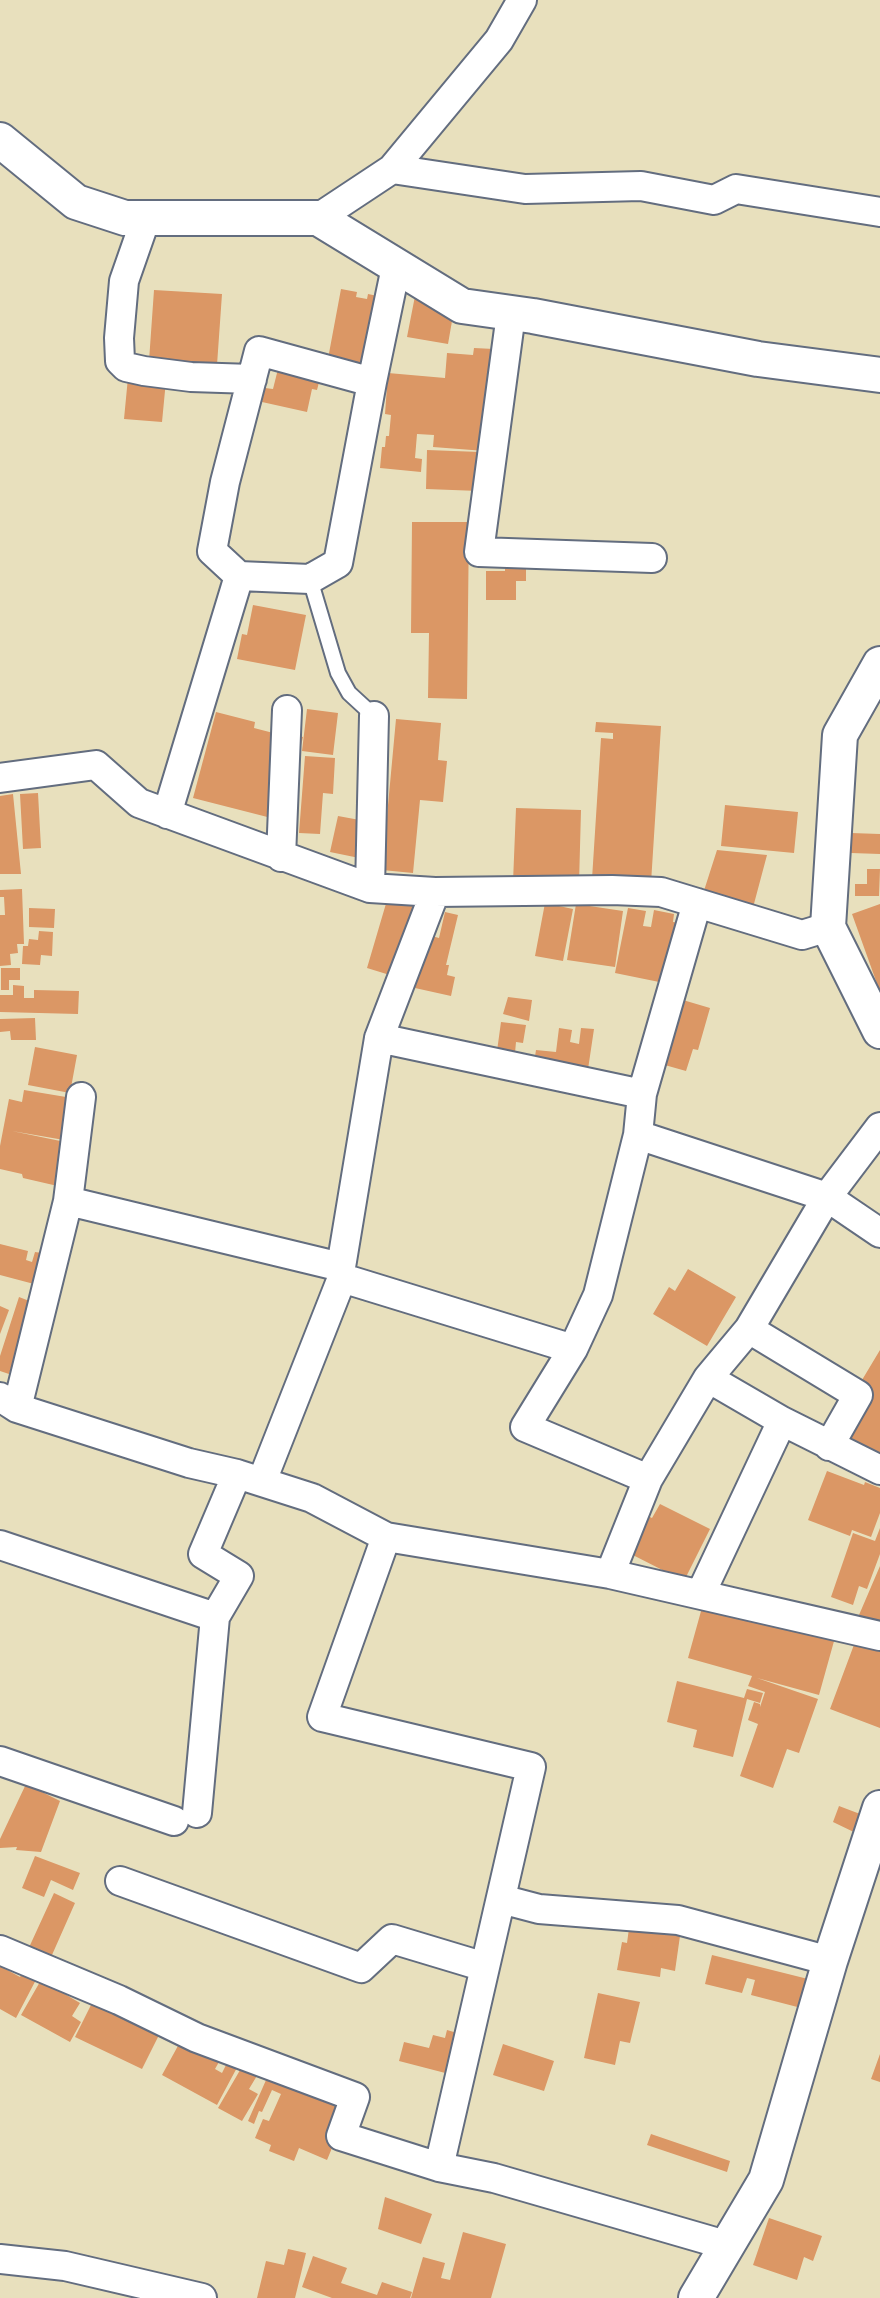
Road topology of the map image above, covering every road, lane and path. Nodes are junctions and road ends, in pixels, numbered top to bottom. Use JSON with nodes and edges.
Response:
{"nodes":[{"id":1,"x":522,"y":0,"type":"edge"},
{"id":2,"x":0,"y":140,"type":"edge"},
{"id":3,"x":392,"y":169,"type":"junction"},
{"id":4,"x":880,"y":212,"type":"edge"},
{"id":5,"x":146,"y":218,"type":"junction"},
{"id":6,"x":318,"y":218,"type":"junction"},
{"id":7,"x":396,"y":267,"type":"junction"},
{"id":8,"x":511,"y":314,"type":"junction"},
{"id":9,"x":880,"y":375,"type":"edge"},
{"id":10,"x":252,"y":379,"type":"junction"},
{"id":11,"x":372,"y":382,"type":"junction"},
{"id":12,"x":652,"y":558,"type":"dead end"},
{"id":13,"x":239,"y":576,"type":"junction"},
{"id":14,"x":310,"y":579,"type":"junction"},
{"id":15,"x":880,"y":664,"type":"edge"},
{"id":16,"x":287,"y":710,"type":"dead end"},
{"id":17,"x":374,"y":716,"type":"joint"},
{"id":18,"x":0,"y":778,"type":"edge"},
{"id":19,"x":167,"y":814,"type":"junction"},
{"id":20,"x":281,"y":857,"type":"junction"},
{"id":21,"x":370,"y":888,"type":"junction"},
{"id":22,"x":435,"y":892,"type":"junction"},
{"id":23,"x":697,"y":903,"type":"junction"},
{"id":24,"x":828,"y":927,"type":"junction"},
{"id":25,"x":880,"y":1031,"type":"edge"},
{"id":26,"x":379,"y":1038,"type":"junction"},
{"id":27,"x":642,"y":1094,"type":"junction"},
{"id":28,"x":81,"y":1097,"type":"dead end"},
{"id":29,"x":880,"y":1127,"type":"edge"},
{"id":30,"x":638,"y":1135,"type":"junction"},
{"id":31,"x":827,"y":1197,"type":"junction"},
{"id":32,"x":68,"y":1201,"type":"junction"},
{"id":33,"x":880,"y":1233,"type":"edge"},
{"id":34,"x":749,"y":1329,"type":"junction"},
{"id":35,"x":573,"y":1349,"type":"junction"},
{"id":36,"x":708,"y":1378,"type":"junction"},
{"id":37,"x":8,"y":1402,"type":"edge"},
{"id":38,"x":782,"y":1421,"type":"junction"},
{"id":39,"x":829,"y":1446,"type":"junction"},
{"id":40,"x":880,"y":1470,"type":"edge"},
{"id":41,"x":249,"y":1478,"type":"junction"},
{"id":42,"x":648,"y":1479,"type":"junction"},
{"id":43,"x":386,"y":1537,"type":"junction"},
{"id":44,"x":0,"y":1545,"type":"edge"},
{"id":45,"x":610,"y":1574,"type":"junction"},
{"id":46,"x":701,"y":1593,"type":"junction"},
{"id":47,"x":215,"y":1617,"type":"junction"},
{"id":48,"x":880,"y":1636,"type":"edge"},
{"id":49,"x":0,"y":1761,"type":"edge"},
{"id":50,"x":880,"y":1808,"type":"edge"},
{"id":51,"x":120,"y":1881,"type":"dead end"},
{"id":52,"x":501,"y":1899,"type":"junction"},
{"id":53,"x":0,"y":1950,"type":"edge"},
{"id":54,"x":830,"y":1961,"type":"junction"},
{"id":55,"x":485,"y":1967,"type":"junction"},
{"id":56,"x":439,"y":2167,"type":"junction"},
{"id":57,"x":729,"y":2246,"type":"junction"},
{"id":58,"x":0,"y":2259,"type":"edge"},
{"id":59,"x":202,"y":2298,"type":"edge"},
{"id":60,"x":696,"y":2298,"type":"edge"}],
"edges":[{"from":1,"to":3,"type":"street"},
{"from":2,"to":5,"type":"street"},
{"from":3,"to":4,"type":"street"},
{"from":3,"to":6,"type":"street"},
{"from":5,"to":6,"type":"street"},
{"from":5,"to":10,"type":"street"},
{"from":6,"to":7,"type":"street"},
{"from":7,"to":8,"type":"street"},
{"from":7,"to":11,"type":"street"},
{"from":8,"to":9,"type":"street"},
{"from":8,"to":12,"type":"street"},
{"from":10,"to":11,"type":"street"},
{"from":10,"to":13,"type":"street"},
{"from":11,"to":14,"type":"street"},
{"from":13,"to":14,"type":"street"},
{"from":13,"to":19,"type":"street"},
{"from":14,"to":17,"type":"lane"},
{"from":15,"to":24,"type":"street"},
{"from":16,"to":20,"type":"street"},
{"from":17,"to":21,"type":"street"},
{"from":18,"to":19,"type":"street"},
{"from":19,"to":20,"type":"street"},
{"from":20,"to":21,"type":"street"},
{"from":21,"to":22,"type":"street"},
{"from":22,"to":23,"type":"street"},
{"from":22,"to":26,"type":"street"},
{"from":23,"to":24,"type":"street"},
{"from":23,"to":27,"type":"street"},
{"from":24,"to":25,"type":"street"},
{"from":26,"to":27,"type":"street"},
{"from":26,"to":32,"type":"street"},
{"from":27,"to":30,"type":"street"},
{"from":28,"to":32,"type":"street"},
{"from":29,"to":31,"type":"street"},
{"from":30,"to":31,"type":"street"},
{"from":30,"to":35,"type":"street"},
{"from":31,"to":33,"type":"street"},
{"from":31,"to":34,"type":"street"},
{"from":32,"to":37,"type":"street"},
{"from":34,"to":36,"type":"street"},
{"from":34,"to":39,"type":"street"},
{"from":35,"to":41,"type":"street"},
{"from":35,"to":42,"type":"street"},
{"from":36,"to":38,"type":"street"},
{"from":36,"to":42,"type":"street"},
{"from":37,"to":41,"type":"street"},
{"from":38,"to":39,"type":"street"},
{"from":38,"to":46,"type":"street"},
{"from":39,"to":40,"type":"street"},
{"from":41,"to":43,"type":"street"},
{"from":41,"to":47,"type":"street"},
{"from":42,"to":45,"type":"street"},
{"from":43,"to":45,"type":"street"},
{"from":43,"to":52,"type":"street"},
{"from":44,"to":47,"type":"street"},
{"from":45,"to":46,"type":"street"},
{"from":46,"to":48,"type":"street"},
{"from":47,"to":49,"type":"street"},
{"from":50,"to":54,"type":"street"},
{"from":51,"to":55,"type":"street"},
{"from":52,"to":54,"type":"street"},
{"from":52,"to":55,"type":"street"},
{"from":53,"to":56,"type":"street"},
{"from":54,"to":57,"type":"street"},
{"from":55,"to":56,"type":"street"},
{"from":56,"to":57,"type":"street"},
{"from":57,"to":60,"type":"street"},
{"from":58,"to":59,"type":"street"}]}
